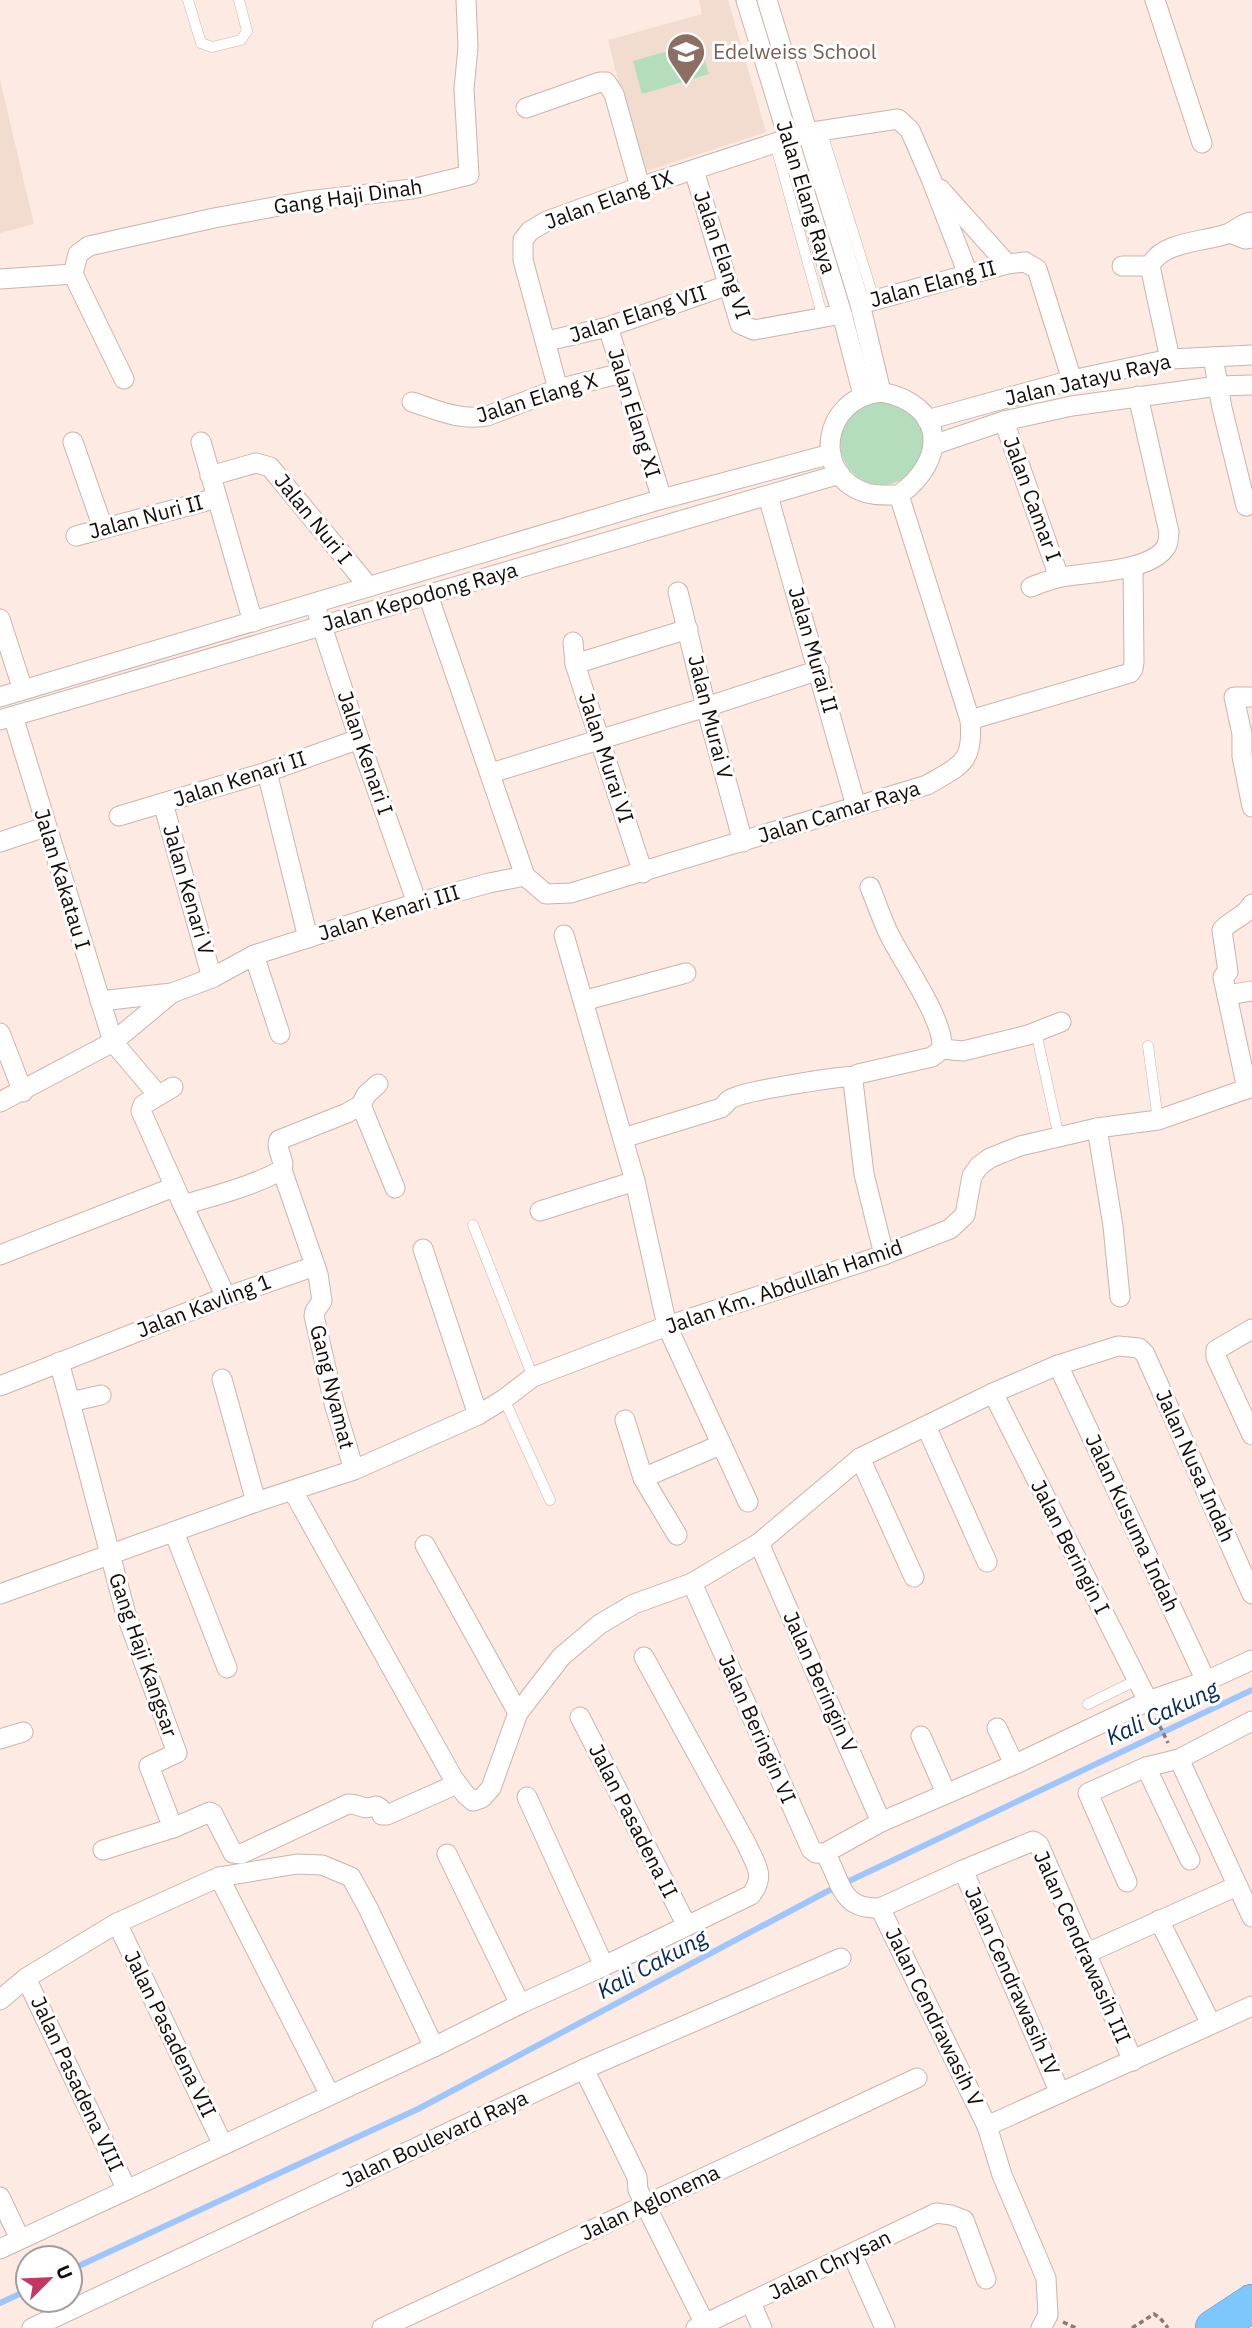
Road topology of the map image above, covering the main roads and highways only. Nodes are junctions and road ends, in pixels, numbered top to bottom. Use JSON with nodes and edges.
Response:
{"nodes":[{"id":1,"x":1252,"y":2303,"type":"edge"},
{"id":2,"x":1214,"y":2328,"type":"edge"}],
"edges":[{"from":1,"to":2,"type":"highway"}]}
